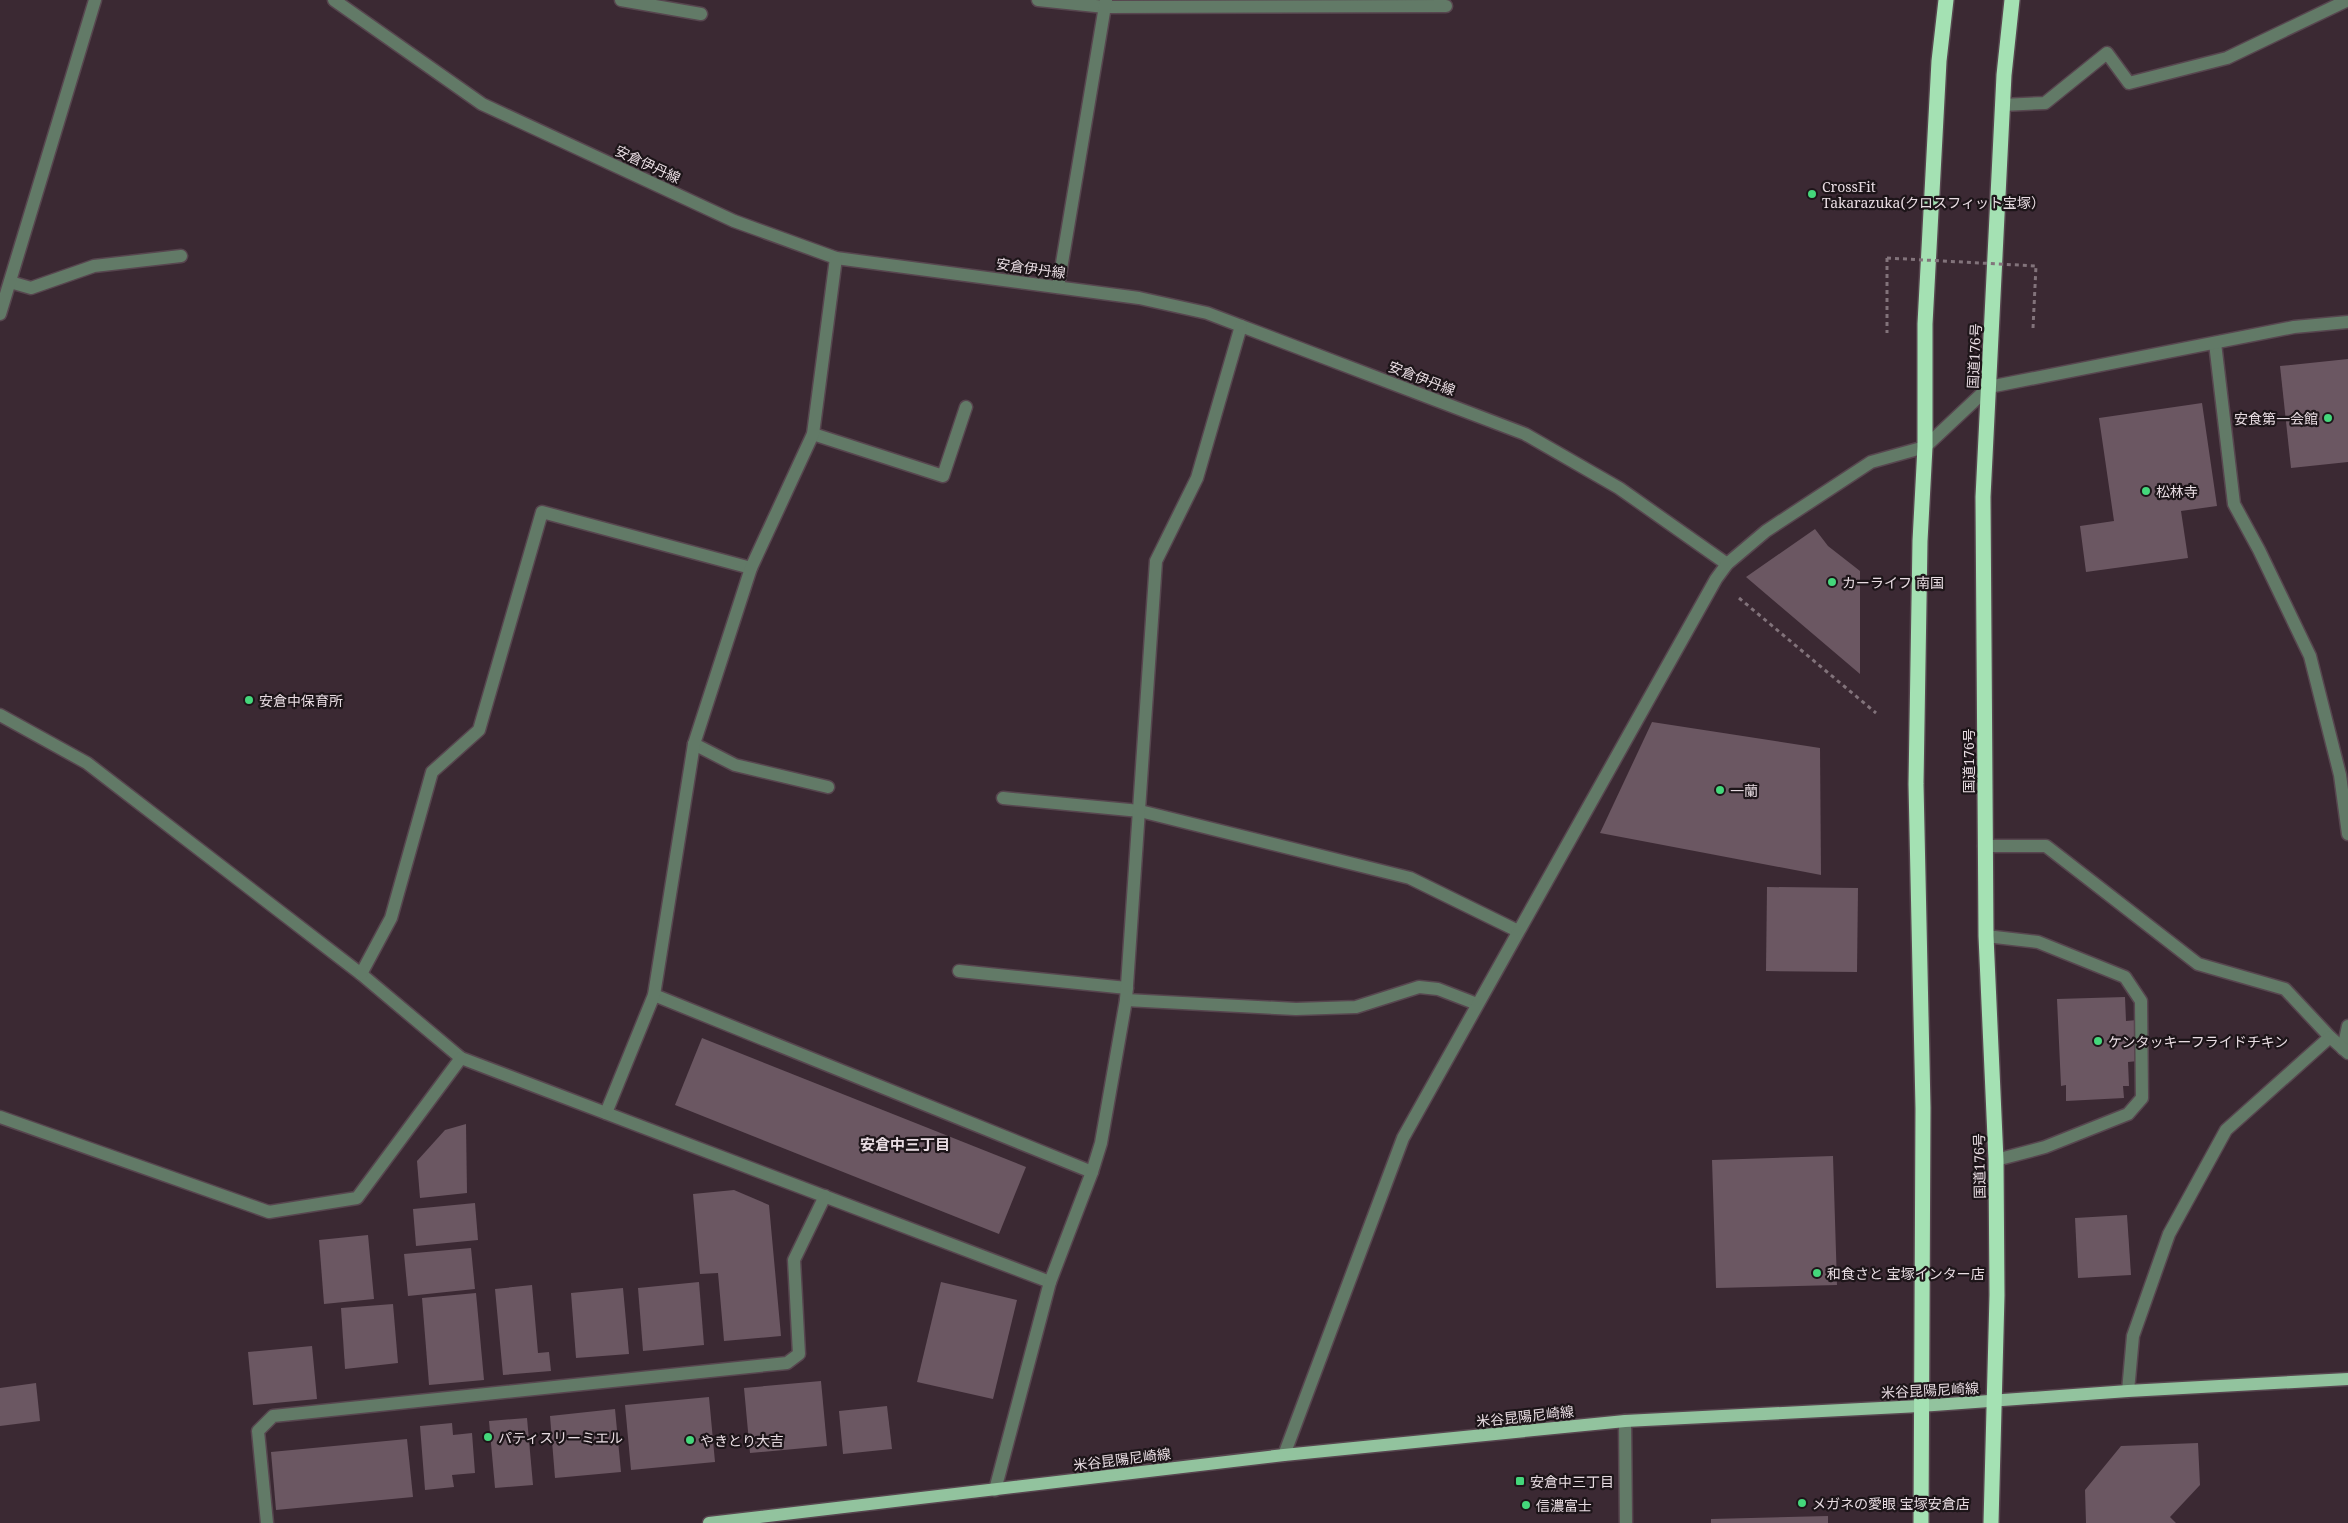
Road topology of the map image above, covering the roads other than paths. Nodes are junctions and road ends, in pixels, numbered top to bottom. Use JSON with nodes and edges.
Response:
{"nodes":[{"id":1,"x":95,"y":0,"type":"edge"},
{"id":2,"x":621,"y":0,"type":"edge"},
{"id":3,"x":1038,"y":0,"type":"edge"},
{"id":4,"x":1946,"y":0,"type":"edge"},
{"id":5,"x":2012,"y":0,"type":"edge"},
{"id":6,"x":2348,"y":0,"type":"edge"},
{"id":7,"x":339,"y":1,"type":"edge"},
{"id":8,"x":1105,"y":3,"type":"edge"},
{"id":9,"x":1446,"y":6,"type":"dead end"},
{"id":10,"x":701,"y":14,"type":"dead end"},
{"id":11,"x":2002,"y":105,"type":"junction"},
{"id":12,"x":181,"y":256,"type":"dead end"},
{"id":13,"x":836,"y":258,"type":"junction"},
{"id":14,"x":10,"y":282,"type":"junction"},
{"id":15,"x":1058,"y":287,"type":"junction"},
{"id":16,"x":0,"y":314,"type":"edge"},
{"id":17,"x":2348,"y":322,"type":"edge"},
{"id":18,"x":1241,"y":326,"type":"junction"},
{"id":19,"x":2215,"y":343,"type":"junction"},
{"id":20,"x":1989,"y":387,"type":"junction"},
{"id":21,"x":966,"y":407,"type":"dead end"},
{"id":22,"x":813,"y":434,"type":"junction"},
{"id":23,"x":1925,"y":447,"type":"junction"},
{"id":24,"x":1727,"y":564,"type":"junction"},
{"id":25,"x":751,"y":568,"type":"junction"},
{"id":26,"x":0,"y":715,"type":"edge"},
{"id":27,"x":694,"y":744,"type":"junction"},
{"id":28,"x":828,"y":788,"type":"dead end"},
{"id":29,"x":1003,"y":798,"type":"dead end"},
{"id":30,"x":1140,"y":811,"type":"junction"},
{"id":31,"x":2348,"y":834,"type":"edge"},
{"id":32,"x":1984,"y":846,"type":"junction"},
{"id":33,"x":1518,"y":931,"type":"junction"},
{"id":34,"x":1986,"y":936,"type":"junction"},
{"id":35,"x":959,"y":971,"type":"dead end"},
{"id":36,"x":361,"y":974,"type":"junction"},
{"id":37,"x":1127,"y":994,"type":"junction"},
{"id":38,"x":654,"y":995,"type":"junction"},
{"id":39,"x":1477,"y":1004,"type":"junction"},
{"id":40,"x":2348,"y":1026,"type":"edge"},
{"id":41,"x":2330,"y":1038,"type":"junction"},
{"id":42,"x":2346,"y":1051,"type":"edge"},
{"id":43,"x":461,"y":1058,"type":"junction"},
{"id":44,"x":606,"y":1113,"type":"junction"},
{"id":45,"x":0,"y":1117,"type":"edge"},
{"id":46,"x":1996,"y":1160,"type":"junction"},
{"id":47,"x":1092,"y":1172,"type":"junction"},
{"id":48,"x":826,"y":1196,"type":"junction"},
{"id":49,"x":1050,"y":1282,"type":"junction"},
{"id":50,"x":2348,"y":1378,"type":"edge"},
{"id":51,"x":2128,"y":1391,"type":"junction"},
{"id":52,"x":1995,"y":1402,"type":"junction"},
{"id":53,"x":1920,"y":1406,"type":"junction"},
{"id":54,"x":1625,"y":1421,"type":"junction"},
{"id":55,"x":1284,"y":1456,"type":"junction"},
{"id":56,"x":996,"y":1490,"type":"junction"},
{"id":57,"x":267,"y":1523,"type":"edge"},
{"id":58,"x":709,"y":1523,"type":"edge"},
{"id":59,"x":1626,"y":1523,"type":"edge"},
{"id":60,"x":1921,"y":1523,"type":"edge"},
{"id":61,"x":1991,"y":1523,"type":"edge"}],
"edges":[{"from":1,"to":14,"type":"street"},
{"from":2,"to":10,"type":"street"},
{"from":3,"to":8,"type":"street"},
{"from":4,"to":23,"type":"highway"},
{"from":5,"to":11,"type":"highway","name":"国道176号"},
{"from":6,"to":11,"type":"street"},
{"from":7,"to":13,"type":"street","name":"安倉伊丹線"},
{"from":8,"to":9,"type":"street"},
{"from":8,"to":15,"type":"street"},
{"from":11,"to":20,"type":"highway","name":"国道176号"},
{"from":12,"to":14,"type":"street"},
{"from":13,"to":15,"type":"street","name":"安倉伊丹線"},
{"from":13,"to":22,"type":"street"},
{"from":14,"to":16,"type":"street"},
{"from":15,"to":18,"type":"street","name":"安倉伊丹線"},
{"from":17,"to":19,"type":"street"},
{"from":18,"to":24,"type":"street","name":"安倉伊丹線"},
{"from":18,"to":30,"type":"street"},
{"from":19,"to":20,"type":"street"},
{"from":19,"to":31,"type":"street"},
{"from":20,"to":23,"type":"street"},
{"from":20,"to":32,"type":"highway","name":"国道176号"},
{"from":21,"to":22,"type":"street"},
{"from":22,"to":25,"type":"street"},
{"from":23,"to":24,"type":"street"},
{"from":23,"to":53,"type":"highway"},
{"from":24,"to":33,"type":"street"},
{"from":25,"to":27,"type":"street"},
{"from":25,"to":36,"type":"street"},
{"from":26,"to":36,"type":"street"},
{"from":27,"to":28,"type":"street"},
{"from":27,"to":38,"type":"street"},
{"from":29,"to":30,"type":"street"},
{"from":30,"to":33,"type":"street"},
{"from":30,"to":37,"type":"street"},
{"from":32,"to":34,"type":"highway","name":"国道176号"},
{"from":32,"to":41,"type":"street"},
{"from":33,"to":39,"type":"street"},
{"from":34,"to":46,"type":"highway","name":"国道176号"},
{"from":34,"to":46,"type":"street"},
{"from":35,"to":37,"type":"street"},
{"from":36,"to":43,"type":"street"},
{"from":37,"to":39,"type":"street"},
{"from":37,"to":47,"type":"street"},
{"from":38,"to":44,"type":"street"},
{"from":38,"to":47,"type":"street"},
{"from":39,"to":55,"type":"street"},
{"from":40,"to":42,"type":"street"},
{"from":41,"to":42,"type":"street"},
{"from":41,"to":51,"type":"street"},
{"from":43,"to":44,"type":"street"},
{"from":43,"to":45,"type":"street"},
{"from":44,"to":48,"type":"street"},
{"from":46,"to":52,"type":"highway","name":"国道176号"},
{"from":47,"to":49,"type":"street"},
{"from":48,"to":49,"type":"street"},
{"from":48,"to":57,"type":"street"},
{"from":49,"to":56,"type":"street"},
{"from":50,"to":51,"type":"main road","name":"米谷昆陽尼崎線"},
{"from":51,"to":52,"type":"main road","name":"米谷昆陽尼崎線"},
{"from":52,"to":53,"type":"main road","name":"米谷昆陽尼崎線"},
{"from":52,"to":61,"type":"highway","name":"国道176号"},
{"from":53,"to":54,"type":"main road","name":"米谷昆陽尼崎線"},
{"from":53,"to":60,"type":"highway"},
{"from":54,"to":55,"type":"main road","name":"米谷昆陽尼崎線"},
{"from":54,"to":59,"type":"street"},
{"from":55,"to":56,"type":"main road","name":"米谷昆陽尼崎線"},
{"from":56,"to":58,"type":"main road","name":"米谷昆陽尼崎線"}]}
